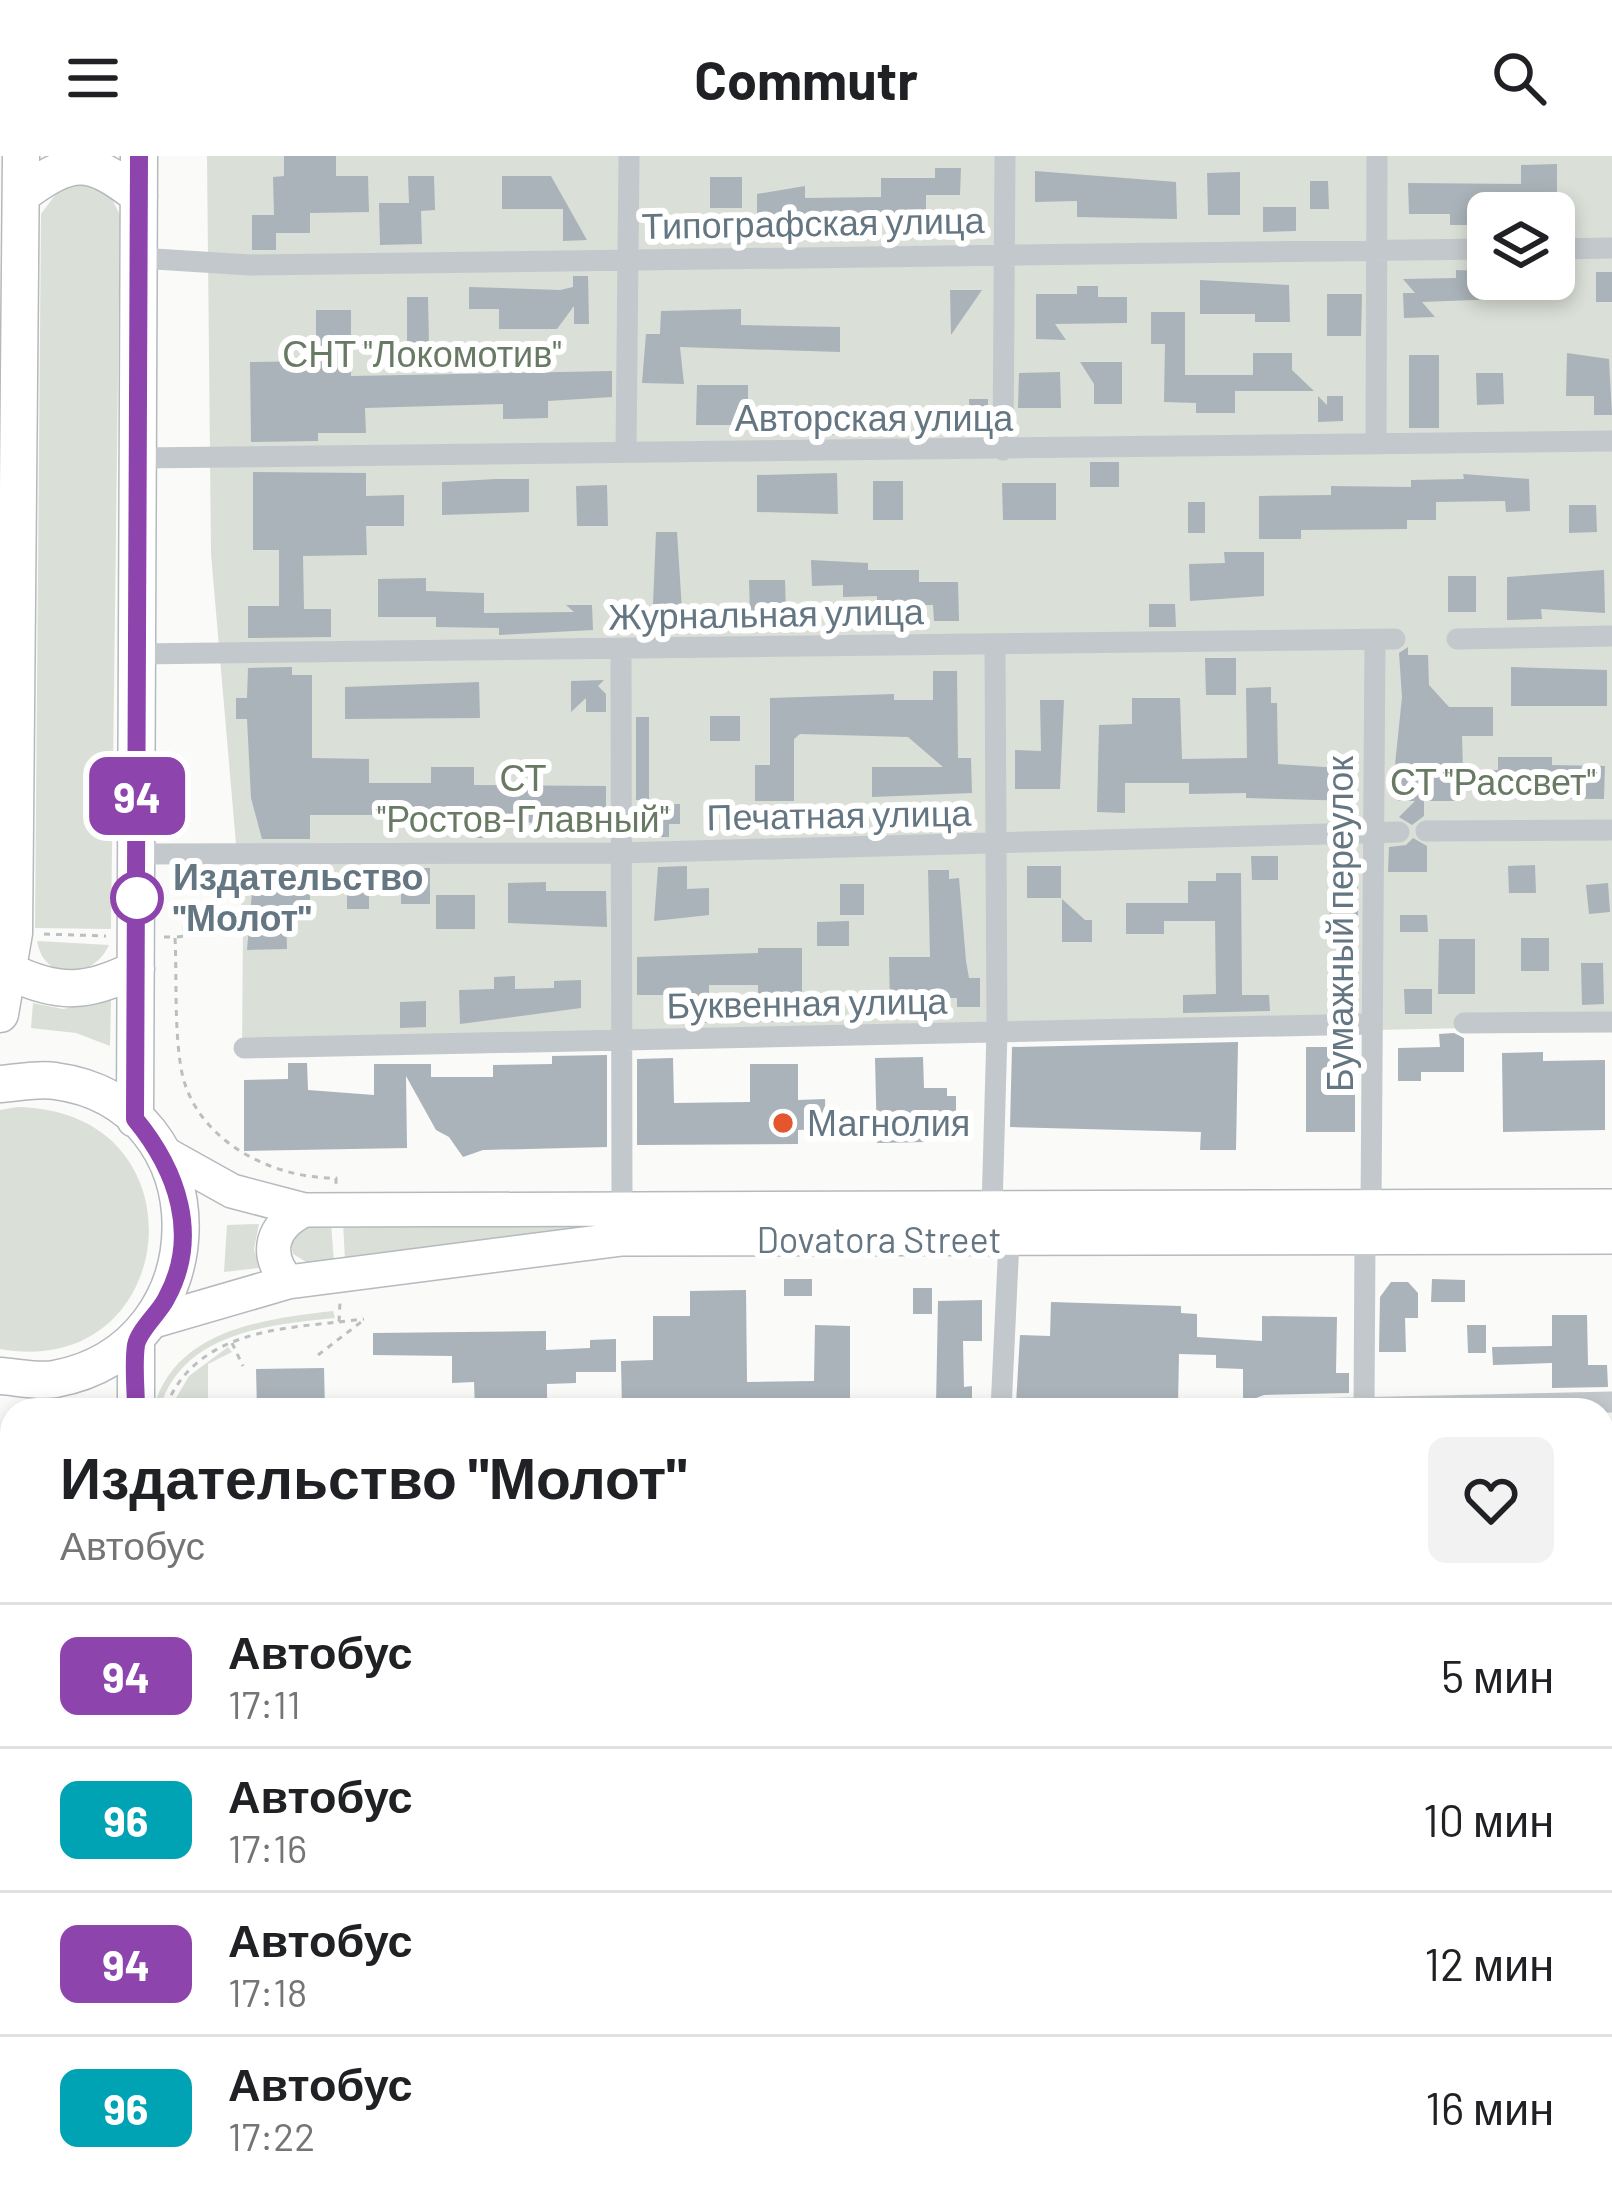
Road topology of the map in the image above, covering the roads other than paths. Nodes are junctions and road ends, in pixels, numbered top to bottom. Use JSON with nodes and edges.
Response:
{"nodes":[{"id":1,"x":21,"y":156,"type":"edge"},
{"id":2,"x":139,"y":156,"type":"edge"},
{"id":3,"x":629,"y":156,"type":"edge"},
{"id":4,"x":1005,"y":156,"type":"edge"},
{"id":5,"x":1377,"y":156,"type":"edge"},
{"id":6,"x":10,"y":190,"type":"edge"},
{"id":7,"x":139,"y":196,"type":"junction"},
{"id":8,"x":1612,"y":248,"type":"edge"},
{"id":9,"x":1467,"y":249,"type":"edge"},
{"id":10,"x":1575,"y":249,"type":"edge"},
{"id":11,"x":1377,"y":250,"type":"junction"},
{"id":12,"x":1004,"y":253,"type":"junction"},
{"id":13,"x":139,"y":258,"type":"junction"},
{"id":14,"x":627,"y":259,"type":"junction"},
{"id":15,"x":1612,"y":441,"type":"edge"},
{"id":16,"x":1376,"y":442,"type":"junction"},
{"id":17,"x":1003,"y":450,"type":"junction"},
{"id":18,"x":626,"y":452,"type":"junction"},
{"id":19,"x":137,"y":458,"type":"junction"},
{"id":20,"x":1612,"y":636,"type":"edge"},
{"id":21,"x":1385,"y":639,"type":"joint"},
{"id":22,"x":1457,"y":639,"type":"dead end"},
{"id":23,"x":995,"y":644,"type":"junction"},
{"id":24,"x":621,"y":649,"type":"junction"},
{"id":25,"x":137,"y":654,"type":"junction"},
{"id":26,"x":1612,"y":830,"type":"edge"},
{"id":27,"x":1426,"y":831,"type":"dead end"},
{"id":28,"x":1373,"y":832,"type":"junction"},
{"id":29,"x":1399,"y":832,"type":"dead end"},
{"id":30,"x":996,"y":845,"type":"junction"},
{"id":31,"x":620,"y":853,"type":"junction"},
{"id":32,"x":137,"y":854,"type":"junction"},
{"id":33,"x":136,"y":953,"type":"junction"},
{"id":34,"x":11,"y":972,"type":"junction"},
{"id":35,"x":0,"y":1014,"type":"edge"},
{"id":36,"x":1612,"y":1022,"type":"edge"},
{"id":37,"x":1464,"y":1023,"type":"dead end"},
{"id":38,"x":1371,"y":1024,"type":"junction"},
{"id":39,"x":998,"y":1032,"type":"junction"},
{"id":40,"x":621,"y":1041,"type":"junction"},
{"id":41,"x":244,"y":1048,"type":"dead end"},
{"id":42,"x":0,"y":1084,"type":"edge"},
{"id":43,"x":135,"y":1119,"type":"junction"},
{"id":44,"x":162,"y":1152,"type":"junction"},
{"id":45,"x":1612,"y":1206,"type":"edge"},
{"id":46,"x":622,"y":1207,"type":"junction"},
{"id":47,"x":992,"y":1208,"type":"junction"},
{"id":48,"x":320,"y":1210,"type":"junction"},
{"id":49,"x":1368,"y":1225,"type":"junction"},
{"id":50,"x":1612,"y":1237,"type":"edge"},
{"id":51,"x":1009,"y":1240,"type":"junction"},
{"id":52,"x":288,"y":1282,"type":"junction"},
{"id":53,"x":145,"y":1330,"type":"junction"},
{"id":54,"x":0,"y":1376,"type":"edge"},
{"id":55,"x":137,"y":1398,"type":"edge"},
{"id":56,"x":1002,"y":1398,"type":"edge"},
{"id":57,"x":1364,"y":1398,"type":"edge"}],
"edges":[{"from":1,"to":6,"type":"highway"},
{"from":2,"to":7,"type":"highway"},
{"from":3,"to":14,"type":"street"},
{"from":4,"to":12,"type":"street"},
{"from":5,"to":11,"type":"street"},
{"from":6,"to":7,"type":"highway"},
{"from":6,"to":34,"type":"highway"},
{"from":7,"to":13,"type":"highway"},
{"from":8,"to":10,"type":"street"},
{"from":9,"to":11,"type":"street","name":"Типографская улица"},
{"from":11,"to":12,"type":"street","name":"Типографская улица"},
{"from":11,"to":16,"type":"street"},
{"from":12,"to":14,"type":"street","name":"Типографская улица"},
{"from":12,"to":17,"type":"street"},
{"from":13,"to":14,"type":"street","name":"Типографская улица"},
{"from":13,"to":19,"type":"highway"},
{"from":14,"to":18,"type":"street"},
{"from":15,"to":16,"type":"street","name":"Авторская улица"},
{"from":16,"to":17,"type":"street","name":"Авторская улица"},
{"from":17,"to":18,"type":"street","name":"Авторская улица"},
{"from":18,"to":19,"type":"street","name":"Авторская улица"},
{"from":19,"to":25,"type":"highway"},
{"from":20,"to":22,"type":"street"},
{"from":21,"to":23,"type":"street","name":"Журнальная улица"},
{"from":21,"to":28,"type":"street","name":"Бумажный переулок"},
{"from":23,"to":24,"type":"street","name":"Журнальная улица"},
{"from":23,"to":30,"type":"street"},
{"from":24,"to":25,"type":"street","name":"Журнальная улица"},
{"from":24,"to":31,"type":"street"},
{"from":25,"to":32,"type":"highway"},
{"from":26,"to":27,"type":"street"},
{"from":28,"to":29,"type":"street","name":"Печатная улица"},
{"from":28,"to":30,"type":"street","name":"Печатная улица"},
{"from":28,"to":38,"type":"street","name":"Бумажный переулок"},
{"from":30,"to":31,"type":"street","name":"Печатная улица"},
{"from":30,"to":39,"type":"street"},
{"from":31,"to":32,"type":"street","name":"Печатная улица"},
{"from":31,"to":40,"type":"street"},
{"from":32,"to":33,"type":"highway"},
{"from":33,"to":34,"type":"highway"},
{"from":33,"to":43,"type":"highway"},
{"from":34,"to":35,"type":"highway"},
{"from":36,"to":37,"type":"street"},
{"from":38,"to":39,"type":"street","name":"Буквенная улица"},
{"from":38,"to":49,"type":"street","name":"Бумажный переулок"},
{"from":39,"to":40,"type":"street","name":"Буквенная улица"},
{"from":39,"to":47,"type":"street"},
{"from":40,"to":41,"type":"street","name":"Буквенная улица"},
{"from":40,"to":46,"type":"street"},
{"from":42,"to":43,"type":"highway"},
{"from":43,"to":44,"type":"highway"},
{"from":44,"to":48,"type":"main road","name":"Dovatora Street"},
{"from":44,"to":53,"type":"highway"},
{"from":45,"to":49,"type":"main road","name":"Dovatora Street"},
{"from":46,"to":47,"type":"main road","name":"Dovatora Street"},
{"from":46,"to":48,"type":"main road","name":"Dovatora Street"},
{"from":47,"to":49,"type":"main road","name":"Dovatora Street"},
{"from":48,"to":52,"type":"main road"},
{"from":49,"to":50,"type":"main road","name":"Dovatora Street"},
{"from":49,"to":51,"type":"main road","name":"Dovatora Street"},
{"from":49,"to":57,"type":"street","name":"Бумажный переулок"},
{"from":51,"to":52,"type":"main road","name":"Dovatora Street"},
{"from":51,"to":56,"type":"street"},
{"from":52,"to":53,"type":"main road","name":"Dovatora Street"},
{"from":53,"to":54,"type":"highway"},
{"from":53,"to":55,"type":"highway"}]}
